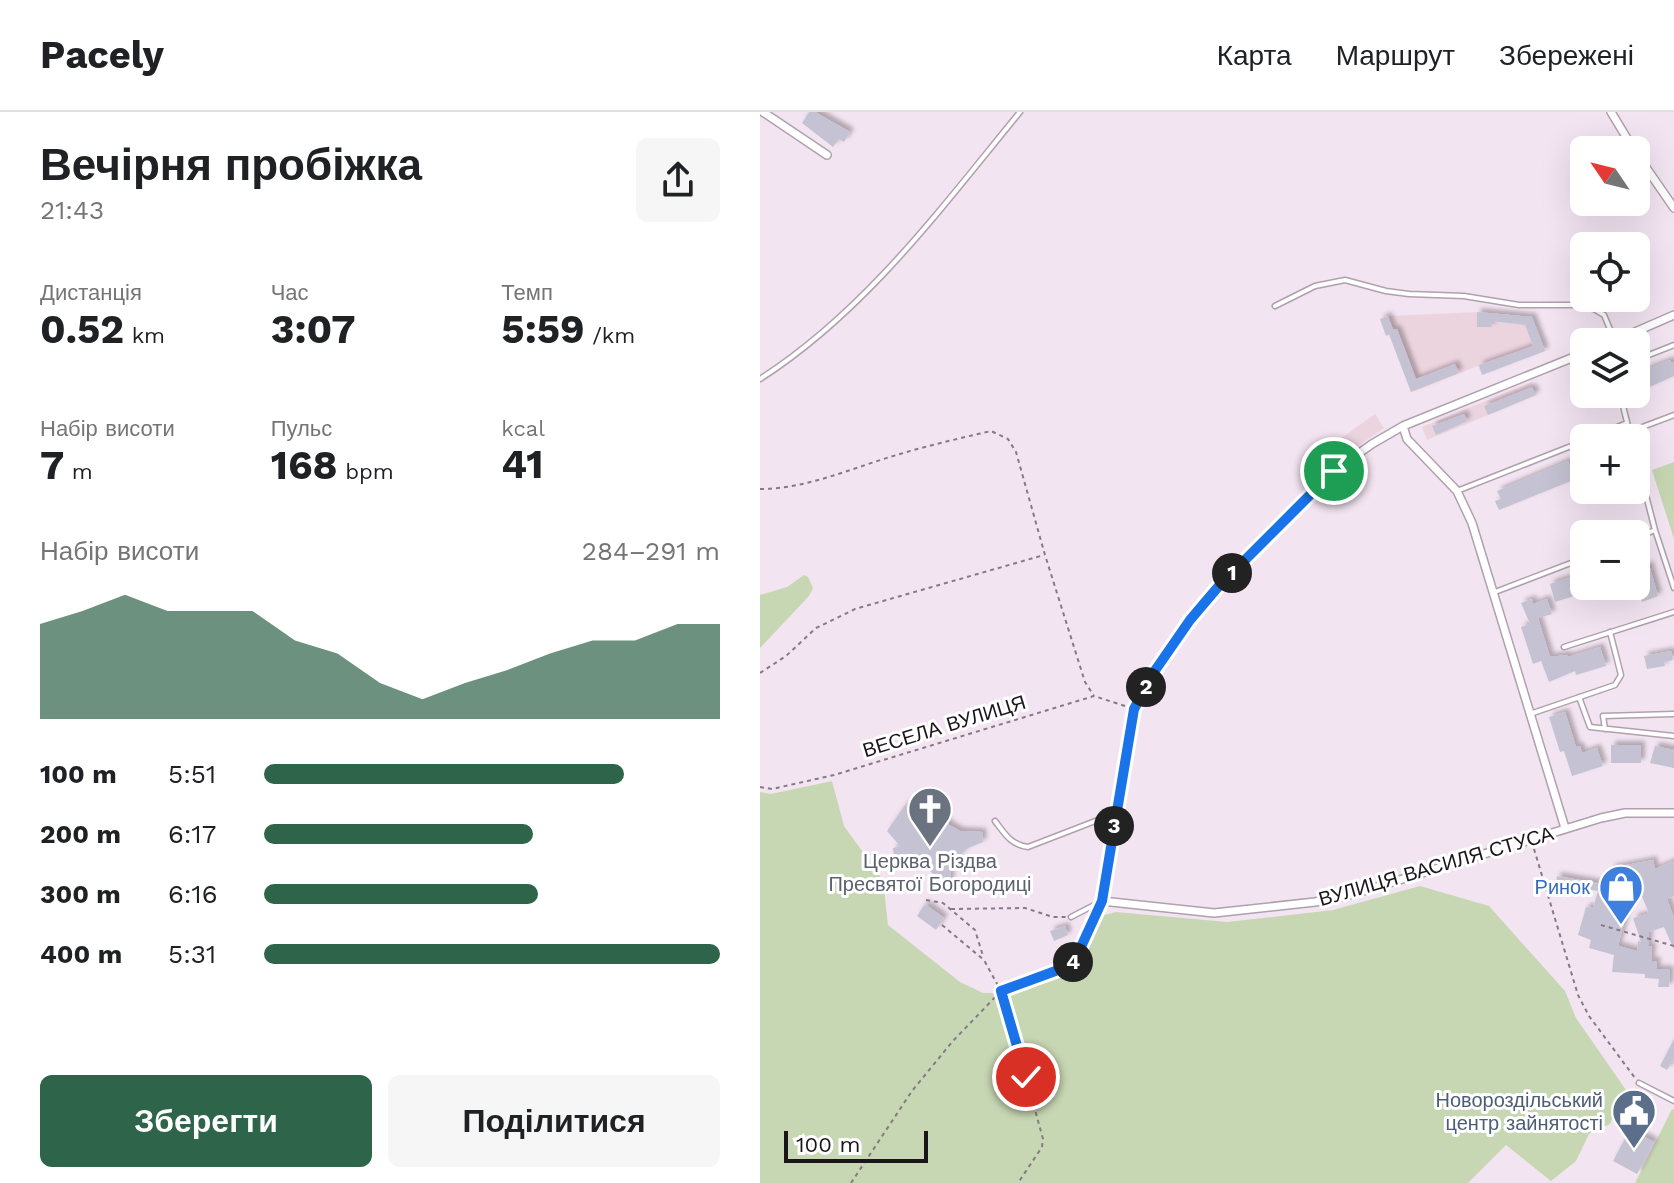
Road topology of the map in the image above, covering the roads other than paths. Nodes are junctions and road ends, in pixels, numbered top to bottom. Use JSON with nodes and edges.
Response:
{"nodes":[{"id":1,"x":763,"y":112,"type":"edge"},
{"id":2,"x":1020,"y":112,"type":"edge"},
{"id":3,"x":1611,"y":112,"type":"edge"},
{"id":4,"x":1625,"y":136,"type":"edge"},
{"id":5,"x":827,"y":155,"type":"dead end"},
{"id":6,"x":1650,"y":174,"type":"edge"},
{"id":7,"x":1674,"y":208,"type":"edge"},
{"id":8,"x":1275,"y":306,"type":"dead end"},
{"id":9,"x":1674,"y":315,"type":"edge"},
{"id":10,"x":1608,"y":328,"type":"edge"},
{"id":11,"x":1644,"y":328,"type":"edge"},
{"id":12,"x":1674,"y":345,"type":"edge"},
{"id":13,"x":1650,"y":354,"type":"edge"},
{"id":14,"x":1570,"y":359,"type":"edge"},
{"id":15,"x":760,"y":379,"type":"edge"},
{"id":16,"x":1623,"y":408,"type":"edge"},
{"id":17,"x":1674,"y":415,"type":"edge"},
{"id":18,"x":1627,"y":423,"type":"edge"},
{"id":19,"x":1403,"y":426,"type":"junction"},
{"id":20,"x":1650,"y":426,"type":"edge"},
{"id":21,"x":1570,"y":447,"type":"edge"},
{"id":22,"x":1457,"y":491,"type":"junction"},
{"id":23,"x":1648,"y":504,"type":"edge"},
{"id":24,"x":1655,"y":530,"type":"junction"},
{"id":25,"x":1650,"y":532,"type":"edge"},
{"id":26,"x":1570,"y":563,"type":"edge"},
{"id":27,"x":1674,"y":588,"type":"edge"},
{"id":28,"x":1495,"y":592,"type":"junction"},
{"id":29,"x":1674,"y":612,"type":"edge"},
{"id":30,"x":1610,"y":632,"type":"junction"},
{"id":31,"x":1564,"y":647,"type":"dead end"},
{"id":32,"x":1579,"y":697,"type":"junction"},
{"id":33,"x":1530,"y":714,"type":"junction"},
{"id":34,"x":1674,"y":714,"type":"edge"},
{"id":35,"x":1605,"y":729,"type":"junction"},
{"id":36,"x":1674,"y":736,"type":"edge"},
{"id":37,"x":1116,"y":813,"type":"junction"},
{"id":38,"x":1674,"y":813,"type":"edge"},
{"id":39,"x":995,"y":821,"type":"dead end"},
{"id":40,"x":1565,"y":828,"type":"junction"},
{"id":41,"x":1102,"y":901,"type":"junction"},
{"id":42,"x":1071,"y":917,"type":"road end"},
{"id":43,"x":1639,"y":1083,"type":"road end"},
{"id":44,"x":1674,"y":1101,"type":"edge"}],
"edges":[{"from":1,"to":5,"type":"street"},
{"from":2,"to":15,"type":"lane"},
{"from":3,"to":4,"type":"street"},
{"from":6,"to":7,"type":"street"},
{"from":8,"to":10,"type":"lane"},
{"from":9,"to":11,"type":"street"},
{"from":12,"to":13,"type":"lane"},
{"from":14,"to":19,"type":"street"},
{"from":16,"to":18,"type":"lane"},
{"from":17,"to":20,"type":"lane"},
{"from":19,"to":22,"type":"street"},
{"from":19,"to":37,"type":"street"},
{"from":21,"to":22,"type":"lane"},
{"from":22,"to":28,"type":"street"},
{"from":23,"to":24,"type":"lane"},
{"from":24,"to":25,"type":"lane"},
{"from":24,"to":27,"type":"lane"},
{"from":26,"to":28,"type":"lane"},
{"from":28,"to":33,"type":"street"},
{"from":29,"to":30,"type":"lane"},
{"from":30,"to":31,"type":"lane"},
{"from":30,"to":32,"type":"lane"},
{"from":32,"to":33,"type":"lane"},
{"from":32,"to":35,"type":"lane"},
{"from":33,"to":40,"type":"street"},
{"from":34,"to":35,"type":"lane"},
{"from":35,"to":36,"type":"lane"},
{"from":37,"to":39,"type":"lane"},
{"from":37,"to":41,"type":"street"},
{"from":38,"to":40,"type":"street","name":"ВУЛИЦЯ ВАСИЛЯ СТУСА"},
{"from":40,"to":41,"type":"street","name":"ВУЛИЦЯ ВАСИЛЯ СТУСА"},
{"from":41,"to":42,"type":"lane"},
{"from":43,"to":44,"type":"lane"}]}
